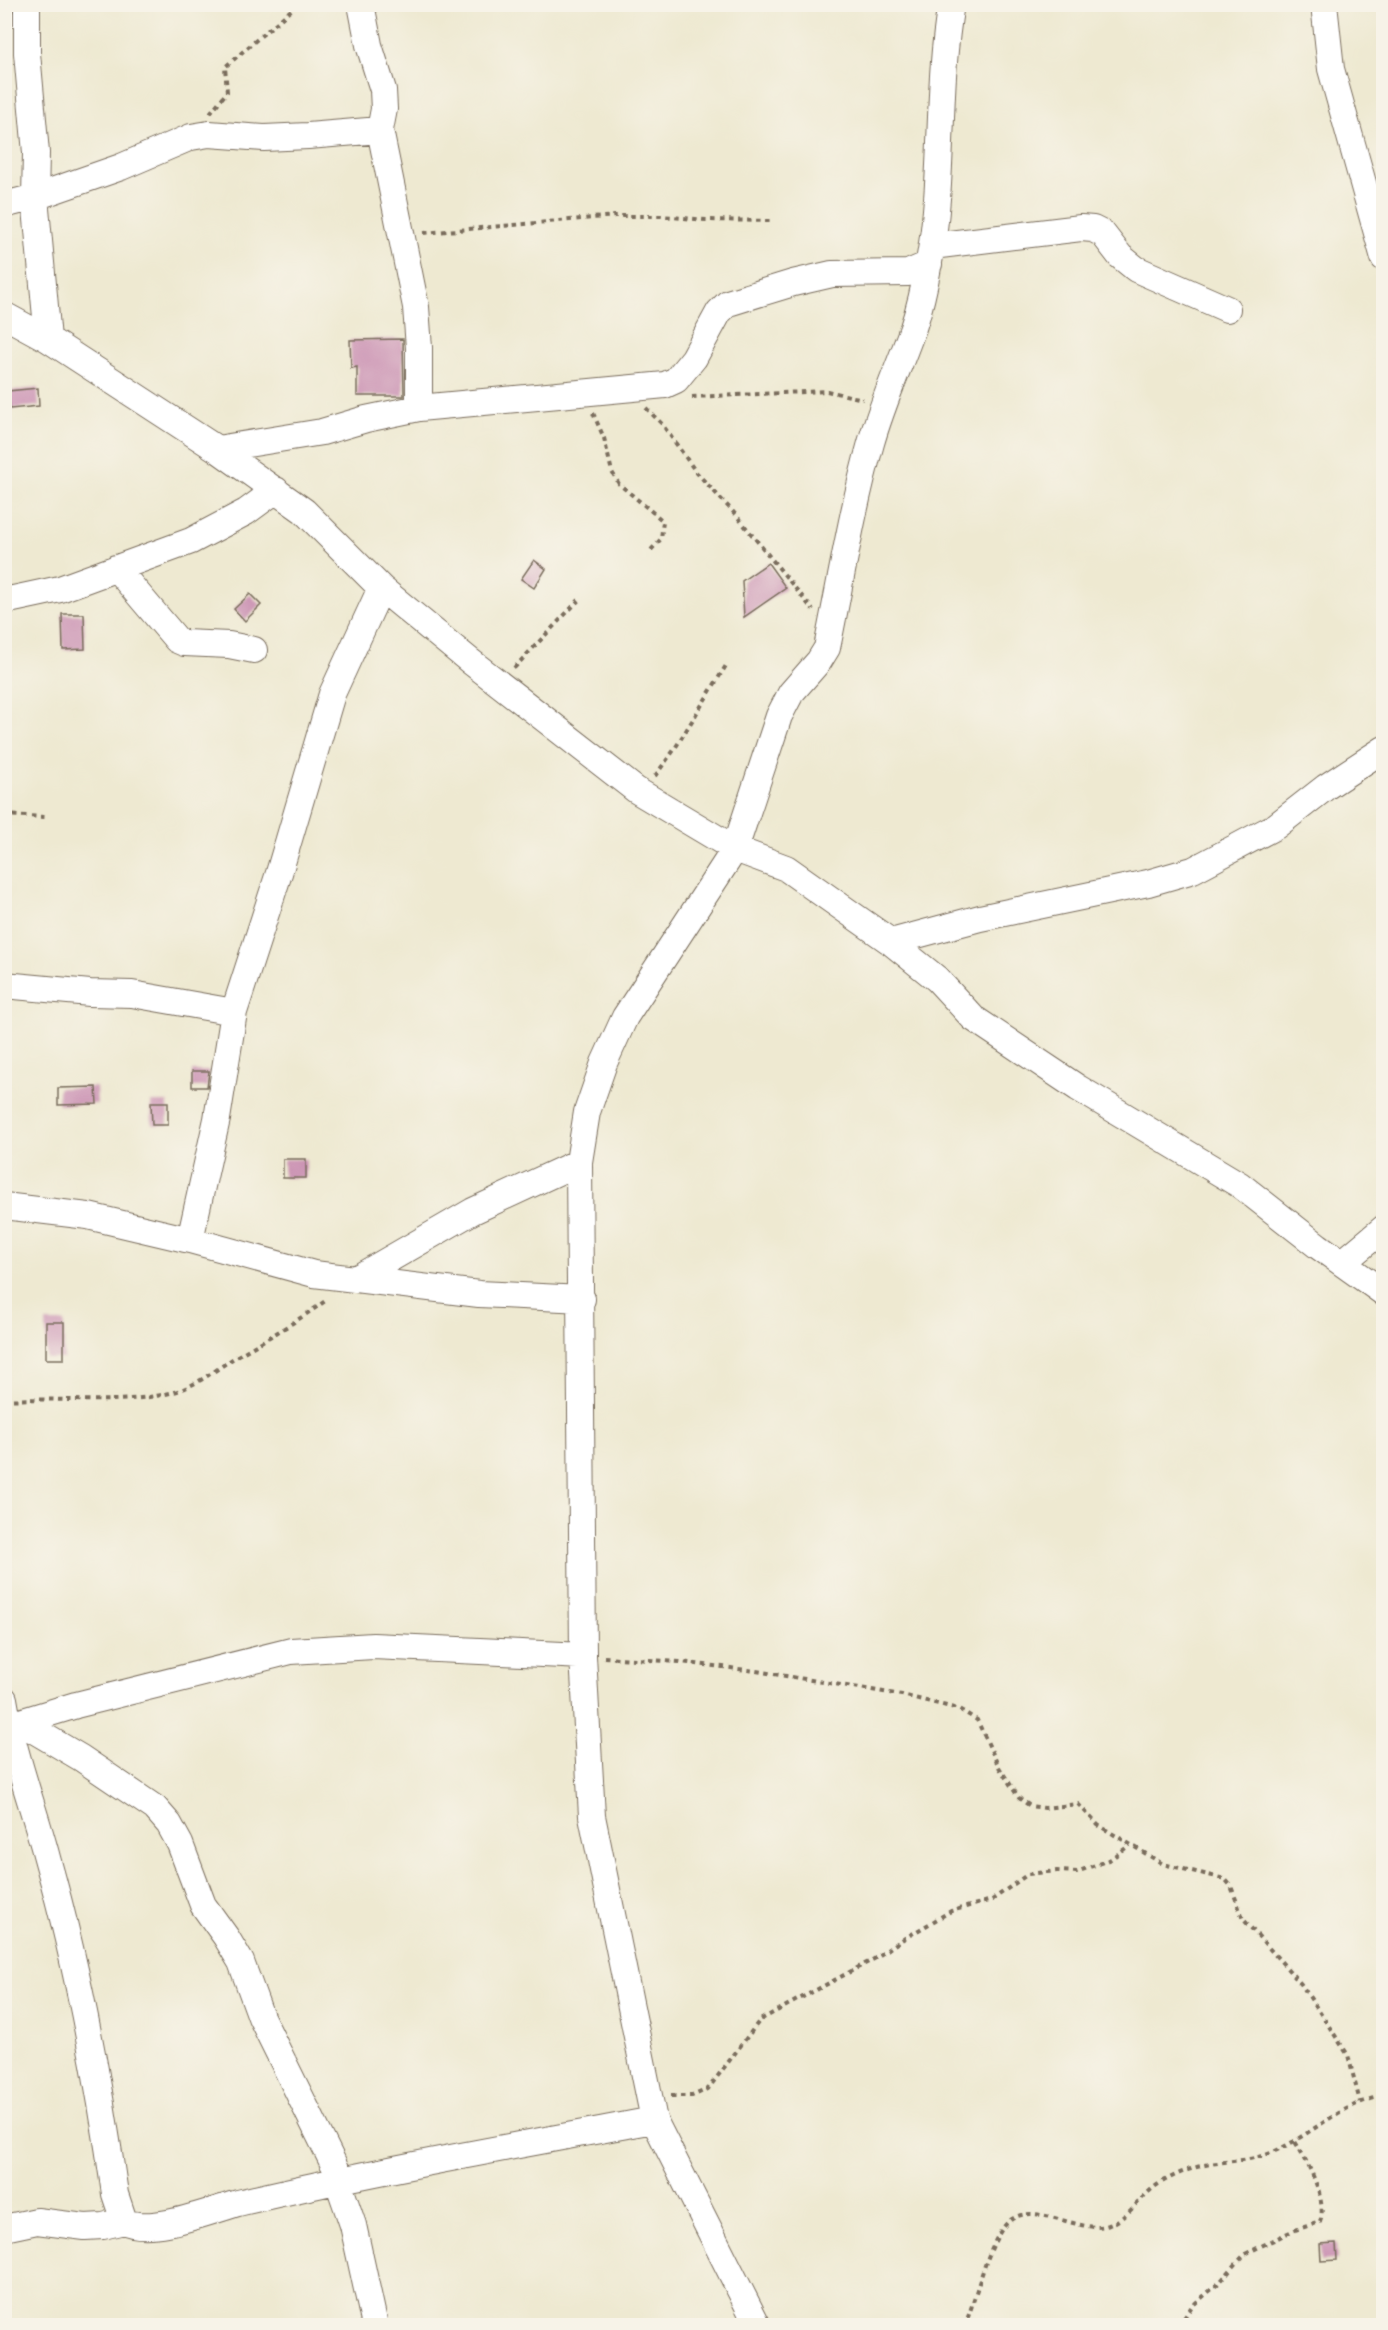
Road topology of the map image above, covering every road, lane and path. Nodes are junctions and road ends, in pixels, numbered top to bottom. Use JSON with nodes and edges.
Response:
{"nodes":[{"id":1,"x":27,"y":4,"type":"edge"},
{"id":2,"x":298,"y":4,"type":"edge"},
{"id":3,"x":361,"y":4,"type":"edge"},
{"id":4,"x":951,"y":4,"type":"edge"},
{"id":5,"x":1324,"y":4,"type":"edge"},
{"id":6,"x":204,"y":119,"type":"dead end"},
{"id":7,"x":381,"y":130,"type":"junction"},
{"id":8,"x":35,"y":197,"type":"junction"},
{"id":9,"x":4,"y":205,"type":"edge"},
{"id":10,"x":773,"y":220,"type":"dead end"},
{"id":11,"x":402,"y":235,"type":"junction"},
{"id":12,"x":930,"y":255,"type":"junction"},
{"id":13,"x":1383,"y":258,"type":"edge"},
{"id":14,"x":1227,"y":309,"type":"dead end"},
{"id":15,"x":4,"y":315,"type":"edge"},
{"id":16,"x":48,"y":339,"type":"junction"},
{"id":17,"x":664,"y":385,"type":"junction"},
{"id":18,"x":627,"y":390,"type":"junction"},
{"id":19,"x":585,"y":393,"type":"junction"},
{"id":20,"x":884,"y":400,"type":"junction"},
{"id":21,"x":419,"y":408,"type":"junction"},
{"id":22,"x":217,"y":449,"type":"junction"},
{"id":23,"x":276,"y":490,"type":"junction"},
{"id":24,"x":651,"y":550,"type":"dead end"},
{"id":25,"x":116,"y":568,"type":"junction"},
{"id":26,"x":381,"y":588,"type":"junction"},
{"id":27,"x":579,"y":600,"type":"dead end"},
{"id":28,"x":4,"y":602,"type":"edge"},
{"id":29,"x":831,"y":632,"type":"junction"},
{"id":30,"x":255,"y":650,"type":"dead end"},
{"id":31,"x":727,"y":664,"type":"dead end"},
{"id":32,"x":499,"y":684,"type":"junction"},
{"id":33,"x":1383,"y":749,"type":"edge"},
{"id":34,"x":642,"y":793,"type":"junction"},
{"id":35,"x":4,"y":815,"type":"edge"},
{"id":36,"x":47,"y":817,"type":"dead end"},
{"id":37,"x":735,"y":849,"type":"junction"},
{"id":38,"x":891,"y":942,"type":"junction"},
{"id":39,"x":4,"y":985,"type":"edge"},
{"id":40,"x":234,"y":1012,"type":"junction"},
{"id":41,"x":579,"y":1162,"type":"junction"},
{"id":42,"x":4,"y":1206,"type":"edge"},
{"id":43,"x":1383,"y":1228,"type":"edge"},
{"id":44,"x":190,"y":1240,"type":"junction"},
{"id":45,"x":1342,"y":1263,"type":"junction"},
{"id":46,"x":357,"y":1278,"type":"junction"},
{"id":47,"x":1383,"y":1293,"type":"edge"},
{"id":48,"x":582,"y":1299,"type":"junction"},
{"id":49,"x":4,"y":1400,"type":"edge"},
{"id":50,"x":583,"y":1656,"type":"junction"},
{"id":51,"x":4,"y":1700,"type":"edge"},
{"id":52,"x":11,"y":1725,"type":"edge"},
{"id":53,"x":1131,"y":1845,"type":"junction"},
{"id":54,"x":1383,"y":2096,"type":"edge"},
{"id":55,"x":1360,"y":2102,"type":"junction"},
{"id":56,"x":652,"y":2108,"type":"junction"},
{"id":57,"x":1294,"y":2140,"type":"junction"},
{"id":58,"x":339,"y":2179,"type":"junction"},
{"id":59,"x":124,"y":2221,"type":"junction"},
{"id":60,"x":4,"y":2228,"type":"edge"},
{"id":61,"x":375,"y":2325,"type":"edge"},
{"id":62,"x":758,"y":2325,"type":"edge"},
{"id":63,"x":963,"y":2325,"type":"edge"},
{"id":64,"x":1179,"y":2325,"type":"edge"}],
"edges":[{"from":1,"to":8,"type":"street"},
{"from":2,"to":6,"type":"path"},
{"from":3,"to":7,"type":"street"},
{"from":4,"to":12,"type":"street"},
{"from":5,"to":13,"type":"street"},
{"from":7,"to":8,"type":"street"},
{"from":7,"to":11,"type":"street"},
{"from":8,"to":9,"type":"street"},
{"from":8,"to":16,"type":"street"},
{"from":10,"to":11,"type":"path"},
{"from":11,"to":21,"type":"street"},
{"from":12,"to":14,"type":"street"},
{"from":12,"to":17,"type":"street"},
{"from":12,"to":20,"type":"street"},
{"from":15,"to":16,"type":"street"},
{"from":16,"to":22,"type":"street"},
{"from":17,"to":18,"type":"street"},
{"from":17,"to":20,"type":"path"},
{"from":18,"to":19,"type":"street"},
{"from":18,"to":29,"type":"path"},
{"from":19,"to":21,"type":"street"},
{"from":19,"to":24,"type":"path"},
{"from":20,"to":29,"type":"street"},
{"from":21,"to":22,"type":"street"},
{"from":22,"to":23,"type":"street"},
{"from":23,"to":25,"type":"street"},
{"from":23,"to":26,"type":"street"},
{"from":25,"to":28,"type":"street"},
{"from":25,"to":30,"type":"street"},
{"from":26,"to":32,"type":"street"},
{"from":26,"to":40,"type":"street"},
{"from":27,"to":32,"type":"path"},
{"from":29,"to":37,"type":"street"},
{"from":31,"to":34,"type":"path"},
{"from":32,"to":34,"type":"street"},
{"from":33,"to":38,"type":"street"},
{"from":34,"to":37,"type":"street"},
{"from":35,"to":36,"type":"path"},
{"from":37,"to":38,"type":"street"},
{"from":37,"to":41,"type":"street"},
{"from":38,"to":45,"type":"street"},
{"from":39,"to":40,"type":"street"},
{"from":40,"to":44,"type":"street"},
{"from":41,"to":46,"type":"street"},
{"from":41,"to":48,"type":"street"},
{"from":42,"to":44,"type":"street"},
{"from":43,"to":45,"type":"street"},
{"from":44,"to":46,"type":"street"},
{"from":45,"to":47,"type":"street"},
{"from":46,"to":48,"type":"street"},
{"from":46,"to":49,"type":"path"},
{"from":48,"to":50,"type":"street"},
{"from":50,"to":52,"type":"street"},
{"from":50,"to":53,"type":"path"},
{"from":50,"to":56,"type":"street"},
{"from":51,"to":52,"type":"street"},
{"from":52,"to":58,"type":"street"},
{"from":52,"to":59,"type":"street"},
{"from":53,"to":55,"type":"path"},
{"from":53,"to":56,"type":"path"},
{"from":54,"to":55,"type":"path"},
{"from":55,"to":57,"type":"path"},
{"from":56,"to":58,"type":"street"},
{"from":56,"to":62,"type":"street"},
{"from":57,"to":63,"type":"path"},
{"from":57,"to":64,"type":"path"},
{"from":58,"to":59,"type":"street"},
{"from":58,"to":61,"type":"street"},
{"from":59,"to":60,"type":"street"}]}
